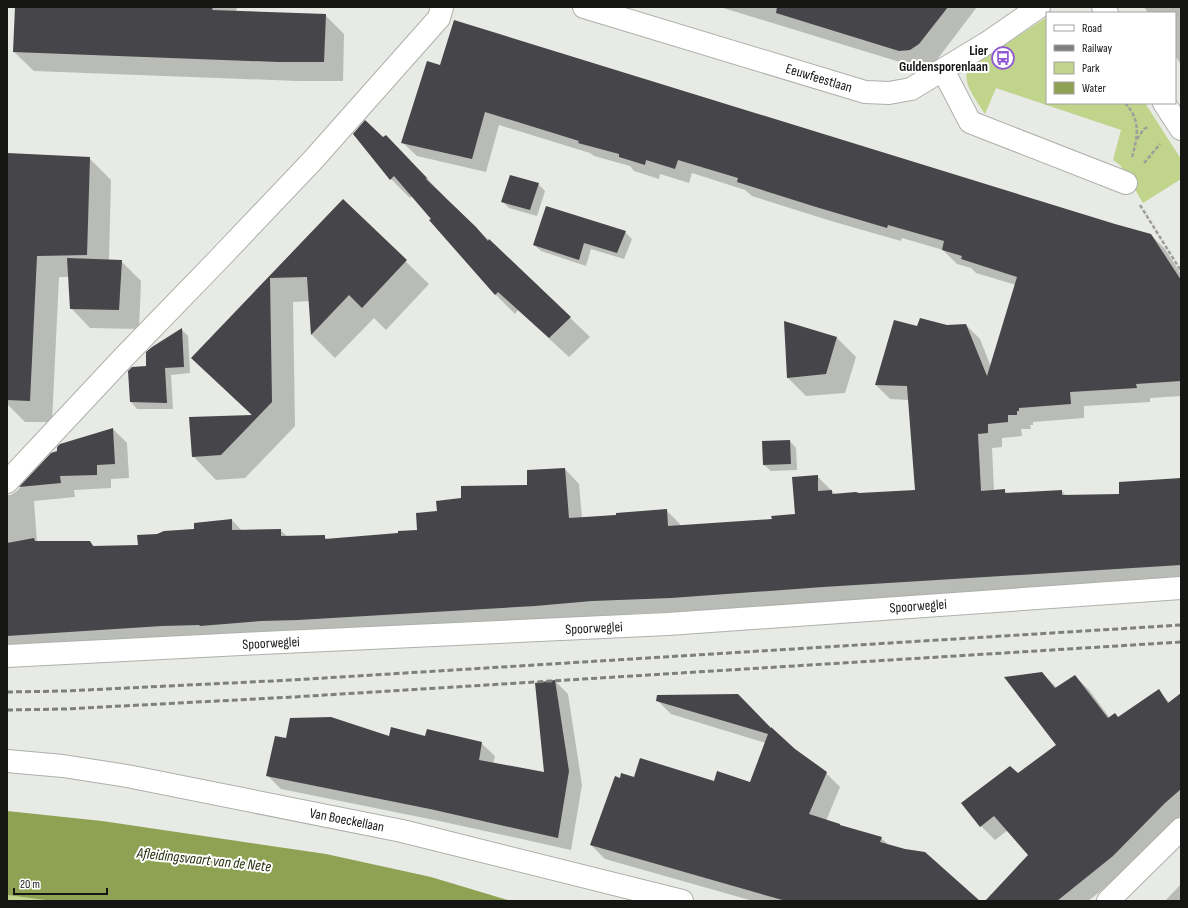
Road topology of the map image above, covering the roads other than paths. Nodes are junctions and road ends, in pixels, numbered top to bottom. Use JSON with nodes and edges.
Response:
{"nodes":[{"id":1,"x":442,"y":7,"type":"edge"},
{"id":2,"x":584,"y":7,"type":"edge"},
{"id":3,"x":1039,"y":7,"type":"edge"},
{"id":4,"x":943,"y":70,"type":"junction"},
{"id":5,"x":1164,"y":104,"type":"edge"},
{"id":6,"x":1172,"y":135,"type":"edge"},
{"id":7,"x":1126,"y":183,"type":"road end"},
{"id":8,"x":7,"y":482,"type":"edge"},
{"id":9,"x":1181,"y":588,"type":"edge"},
{"id":10,"x":7,"y":656,"type":"edge"},
{"id":11,"x":7,"y":760,"type":"edge"},
{"id":12,"x":1181,"y":829,"type":"edge"},
{"id":13,"x":682,"y":901,"type":"edge"},
{"id":14,"x":1108,"y":901,"type":"edge"}],
"edges":[{"from":1,"to":8,"type":"street"},
{"from":2,"to":4,"type":"street","name":"Eeuwfeestlaan"},
{"from":3,"to":4,"type":"street","name":"Eeuwfeestlaan"},
{"from":4,"to":7,"type":"street"},
{"from":5,"to":6,"type":"street"},
{"from":9,"to":10,"type":"street","name":"Spoorweglei"},
{"from":11,"to":13,"type":"street","name":"Van Boeckellaan"},
{"from":12,"to":14,"type":"street"}]}
